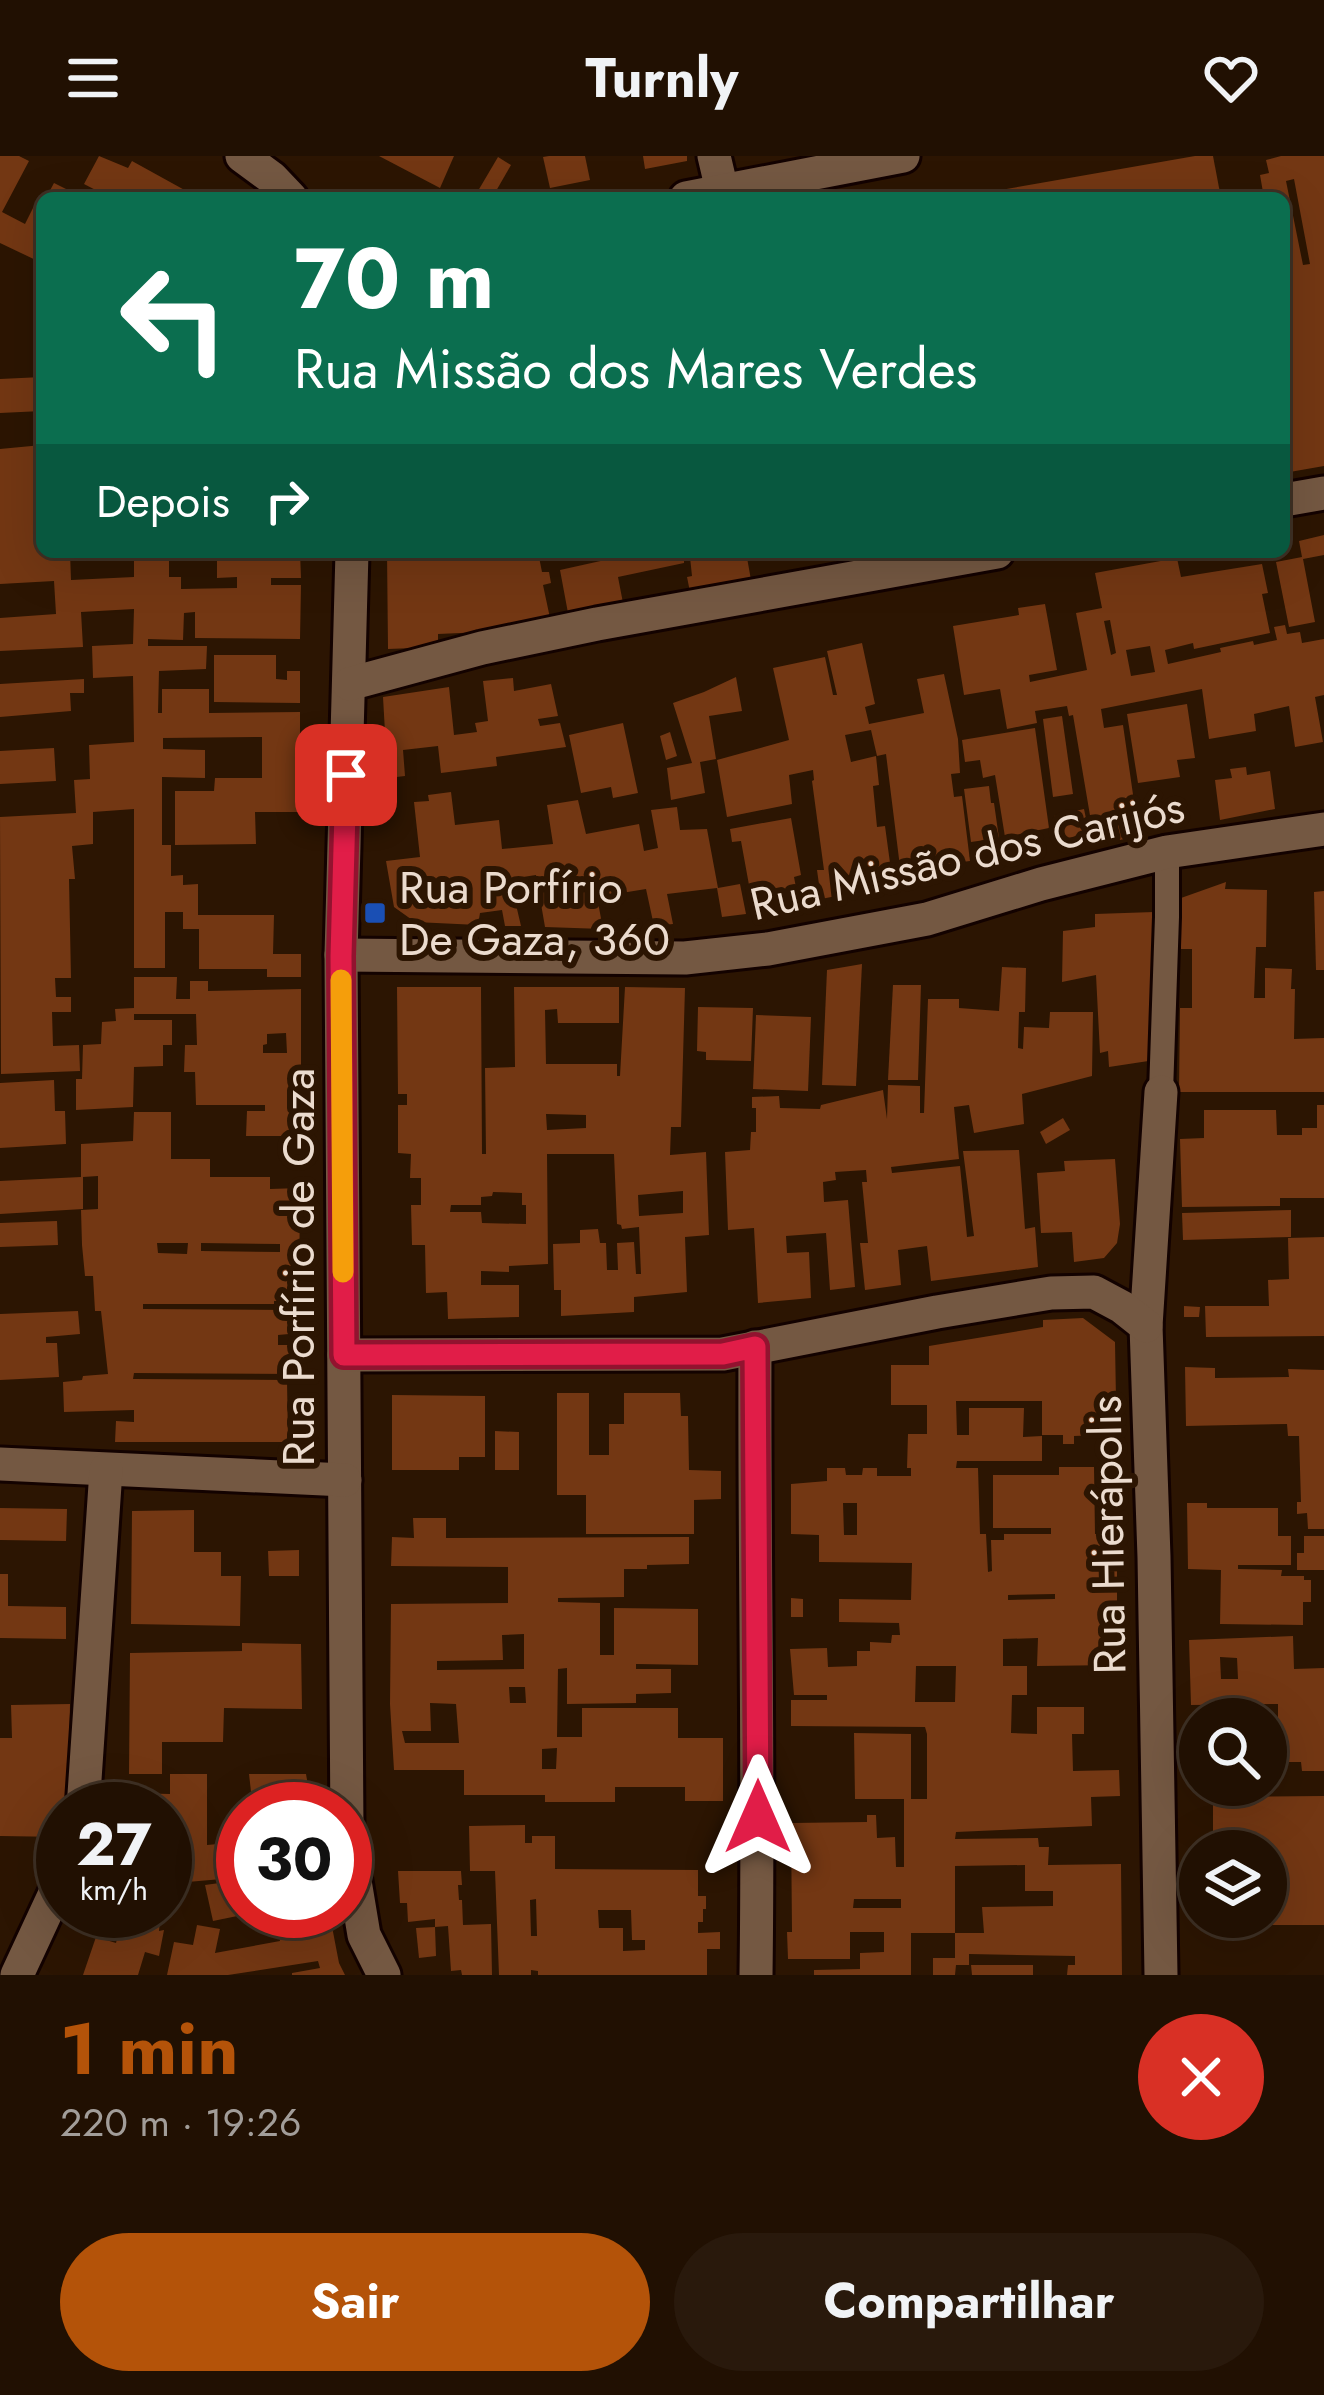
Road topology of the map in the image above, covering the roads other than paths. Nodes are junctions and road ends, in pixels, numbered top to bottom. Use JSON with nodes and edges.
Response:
{"nodes":[{"id":1,"x":242,"y":156,"type":"edge"},
{"id":2,"x":714,"y":156,"type":"edge"},
{"id":3,"x":903,"y":156,"type":"edge"},
{"id":4,"x":722,"y":190,"type":"junction"},
{"id":5,"x":285,"y":192,"type":"edge"},
{"id":6,"x":713,"y":192,"type":"edge"},
{"id":7,"x":1324,"y":493,"type":"edge"},
{"id":8,"x":1290,"y":499,"type":"edge"},
{"id":9,"x":352,"y":558,"type":"edge"},
{"id":10,"x":964,"y":558,"type":"edge"},
{"id":11,"x":349,"y":684,"type":"junction"},
{"id":12,"x":1324,"y":829,"type":"edge"},
{"id":13,"x":1166,"y":852,"type":"junction"},
{"id":14,"x":341,"y":956,"type":"junction"},
{"id":15,"x":1161,"y":1092,"type":"joint"},
{"id":16,"x":1146,"y":1326,"type":"junction"},
{"id":17,"x":755,"y":1347,"type":"junction"},
{"id":18,"x":344,"y":1355,"type":"junction"},
{"id":19,"x":0,"y":1464,"type":"edge"},
{"id":20,"x":106,"y":1470,"type":"junction"},
{"id":21,"x":345,"y":1480,"type":"junction"},
{"id":22,"x":85,"y":1782,"type":"edge"},
{"id":23,"x":36,"y":1934,"type":"edge"},
{"id":24,"x":17,"y":1975,"type":"edge"},
{"id":25,"x":384,"y":1975,"type":"edge"},
{"id":26,"x":756,"y":1975,"type":"edge"},
{"id":27,"x":1161,"y":1975,"type":"edge"}],
"edges":[{"from":1,"to":5,"type":"street"},
{"from":2,"to":4,"type":"street"},
{"from":3,"to":4,"type":"street"},
{"from":4,"to":6,"type":"street"},
{"from":7,"to":8,"type":"street"},
{"from":9,"to":11,"type":"street","name":"Rua Porfírio de Gaza"},
{"from":10,"to":11,"type":"street"},
{"from":11,"to":14,"type":"street","name":"Rua Porfírio de Gaza"},
{"from":12,"to":13,"type":"street","name":"Rua Missão dos Carijós"},
{"from":13,"to":14,"type":"street","name":"Rua Missão dos Carijós"},
{"from":13,"to":15,"type":"lane"},
{"from":14,"to":18,"type":"street","name":"Rua Porfírio de Gaza"},
{"from":15,"to":16,"type":"street","name":"Rua Hierápolis"},
{"from":16,"to":17,"type":"street"},
{"from":16,"to":27,"type":"street","name":"Rua Hierápolis"},
{"from":17,"to":18,"type":"street"},
{"from":17,"to":26,"type":"street"},
{"from":18,"to":21,"type":"street","name":"Rua Porfírio de Gaza"},
{"from":19,"to":20,"type":"street"},
{"from":20,"to":21,"type":"street"},
{"from":20,"to":22,"type":"street"},
{"from":21,"to":25,"type":"street","name":"Rua Porfírio de Gaza"},
{"from":23,"to":24,"type":"street"}]}
